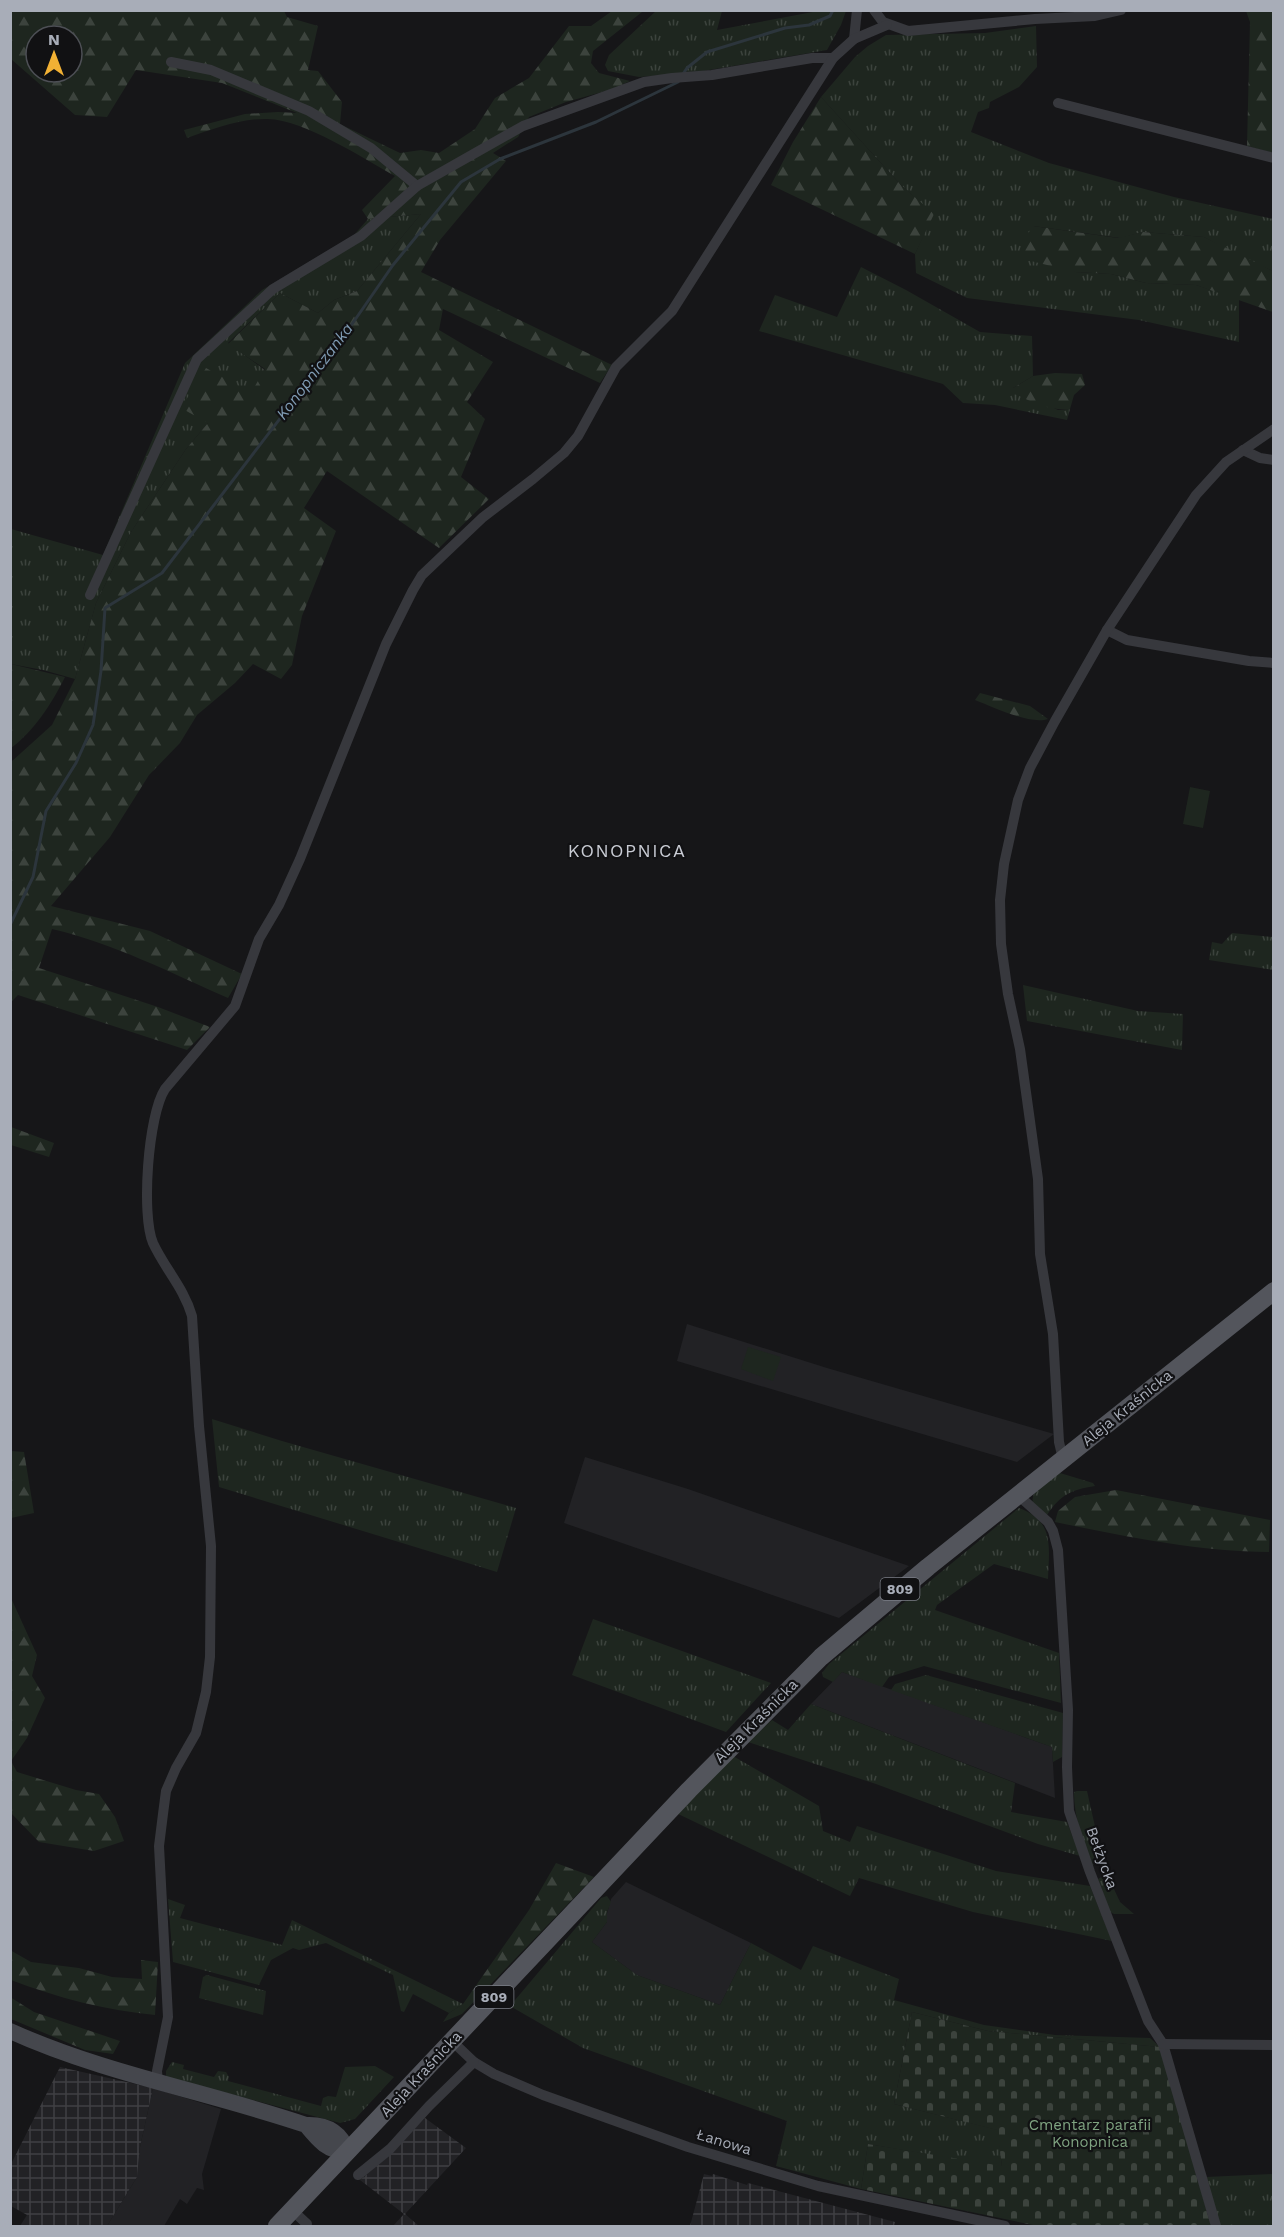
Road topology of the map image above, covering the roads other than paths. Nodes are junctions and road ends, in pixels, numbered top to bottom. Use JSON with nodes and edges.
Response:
{"nodes":[{"id":1,"x":857,"y":10,"type":"edge"},
{"id":2,"x":874,"y":10,"type":"edge"},
{"id":3,"x":1121,"y":10,"type":"edge"},
{"id":4,"x":887,"y":25,"type":"junction"},
{"id":5,"x":854,"y":39,"type":"junction"},
{"id":6,"x":833,"y":58,"type":"junction"},
{"id":7,"x":171,"y":62,"type":"dead end"},
{"id":8,"x":1058,"y":103,"type":"dead end"},
{"id":9,"x":1274,"y":158,"type":"edge"},
{"id":10,"x":417,"y":186,"type":"junction"},
{"id":11,"x":1274,"y":429,"type":"edge"},
{"id":12,"x":1243,"y":450,"type":"junction"},
{"id":13,"x":1274,"y":460,"type":"edge"},
{"id":14,"x":90,"y":595,"type":"dead end"},
{"id":15,"x":1107,"y":630,"type":"junction"},
{"id":16,"x":1274,"y":663,"type":"edge"},
{"id":17,"x":1274,"y":1291,"type":"edge"},
{"id":18,"x":1063,"y":1459,"type":"junction"},
{"id":19,"x":1018,"y":1495,"type":"junction"},
{"id":20,"x":10,"y":2031,"type":"edge"},
{"id":21,"x":452,"y":2041,"type":"junction"},
{"id":22,"x":1163,"y":2044,"type":"junction"},
{"id":23,"x":1274,"y":2045,"type":"edge"},
{"id":24,"x":474,"y":2062,"type":"junction"},
{"id":25,"x":158,"y":2083,"type":"junction"},
{"id":26,"x":348,"y":2152,"type":"junction"},
{"id":27,"x":358,"y":2175,"type":"dead end"},
{"id":28,"x":292,"y":2210,"type":"junction"},
{"id":29,"x":277,"y":2226,"type":"edge"},
{"id":30,"x":305,"y":2226,"type":"edge"},
{"id":31,"x":1005,"y":2226,"type":"edge"},
{"id":32,"x":1216,"y":2226,"type":"edge"}],
"edges":[{"from":1,"to":5,"type":"street"},
{"from":2,"to":4,"type":"street"},
{"from":3,"to":4,"type":"street"},
{"from":4,"to":5,"type":"street"},
{"from":5,"to":6,"type":"street"},
{"from":6,"to":10,"type":"street"},
{"from":6,"to":25,"type":"street"},
{"from":7,"to":10,"type":"street"},
{"from":8,"to":9,"type":"street"},
{"from":10,"to":14,"type":"street"},
{"from":11,"to":12,"type":"street"},
{"from":12,"to":13,"type":"street"},
{"from":12,"to":15,"type":"street"},
{"from":15,"to":16,"type":"street"},
{"from":15,"to":18,"type":"street"},
{"from":17,"to":18,"type":"main road","name":"Aleja Kraśnicka","number":"809"},
{"from":18,"to":19,"type":"main road","name":"Aleja Kraśnicka","number":"809"},
{"from":19,"to":21,"type":"main road","name":"Aleja Kraśnicka","number":"809"},
{"from":19,"to":22,"type":"street","name":"Bełżycka"},
{"from":20,"to":25,"type":"street"},
{"from":21,"to":24,"type":"street","name":"Łanowa"},
{"from":21,"to":26,"type":"main road","name":"Aleja Kraśnicka","number":"809"},
{"from":22,"to":23,"type":"street"},
{"from":22,"to":32,"type":"street","name":"Bełżycka"},
{"from":24,"to":27,"type":"street"},
{"from":24,"to":31,"type":"street","name":"Łanowa"},
{"from":25,"to":26,"type":"street"},
{"from":26,"to":28,"type":"main road","name":"Aleja Kraśnicka","number":"809"},
{"from":28,"to":29,"type":"main road","name":"Aleja Kraśnicka","number":"809"},
{"from":28,"to":30,"type":"street"}]}
